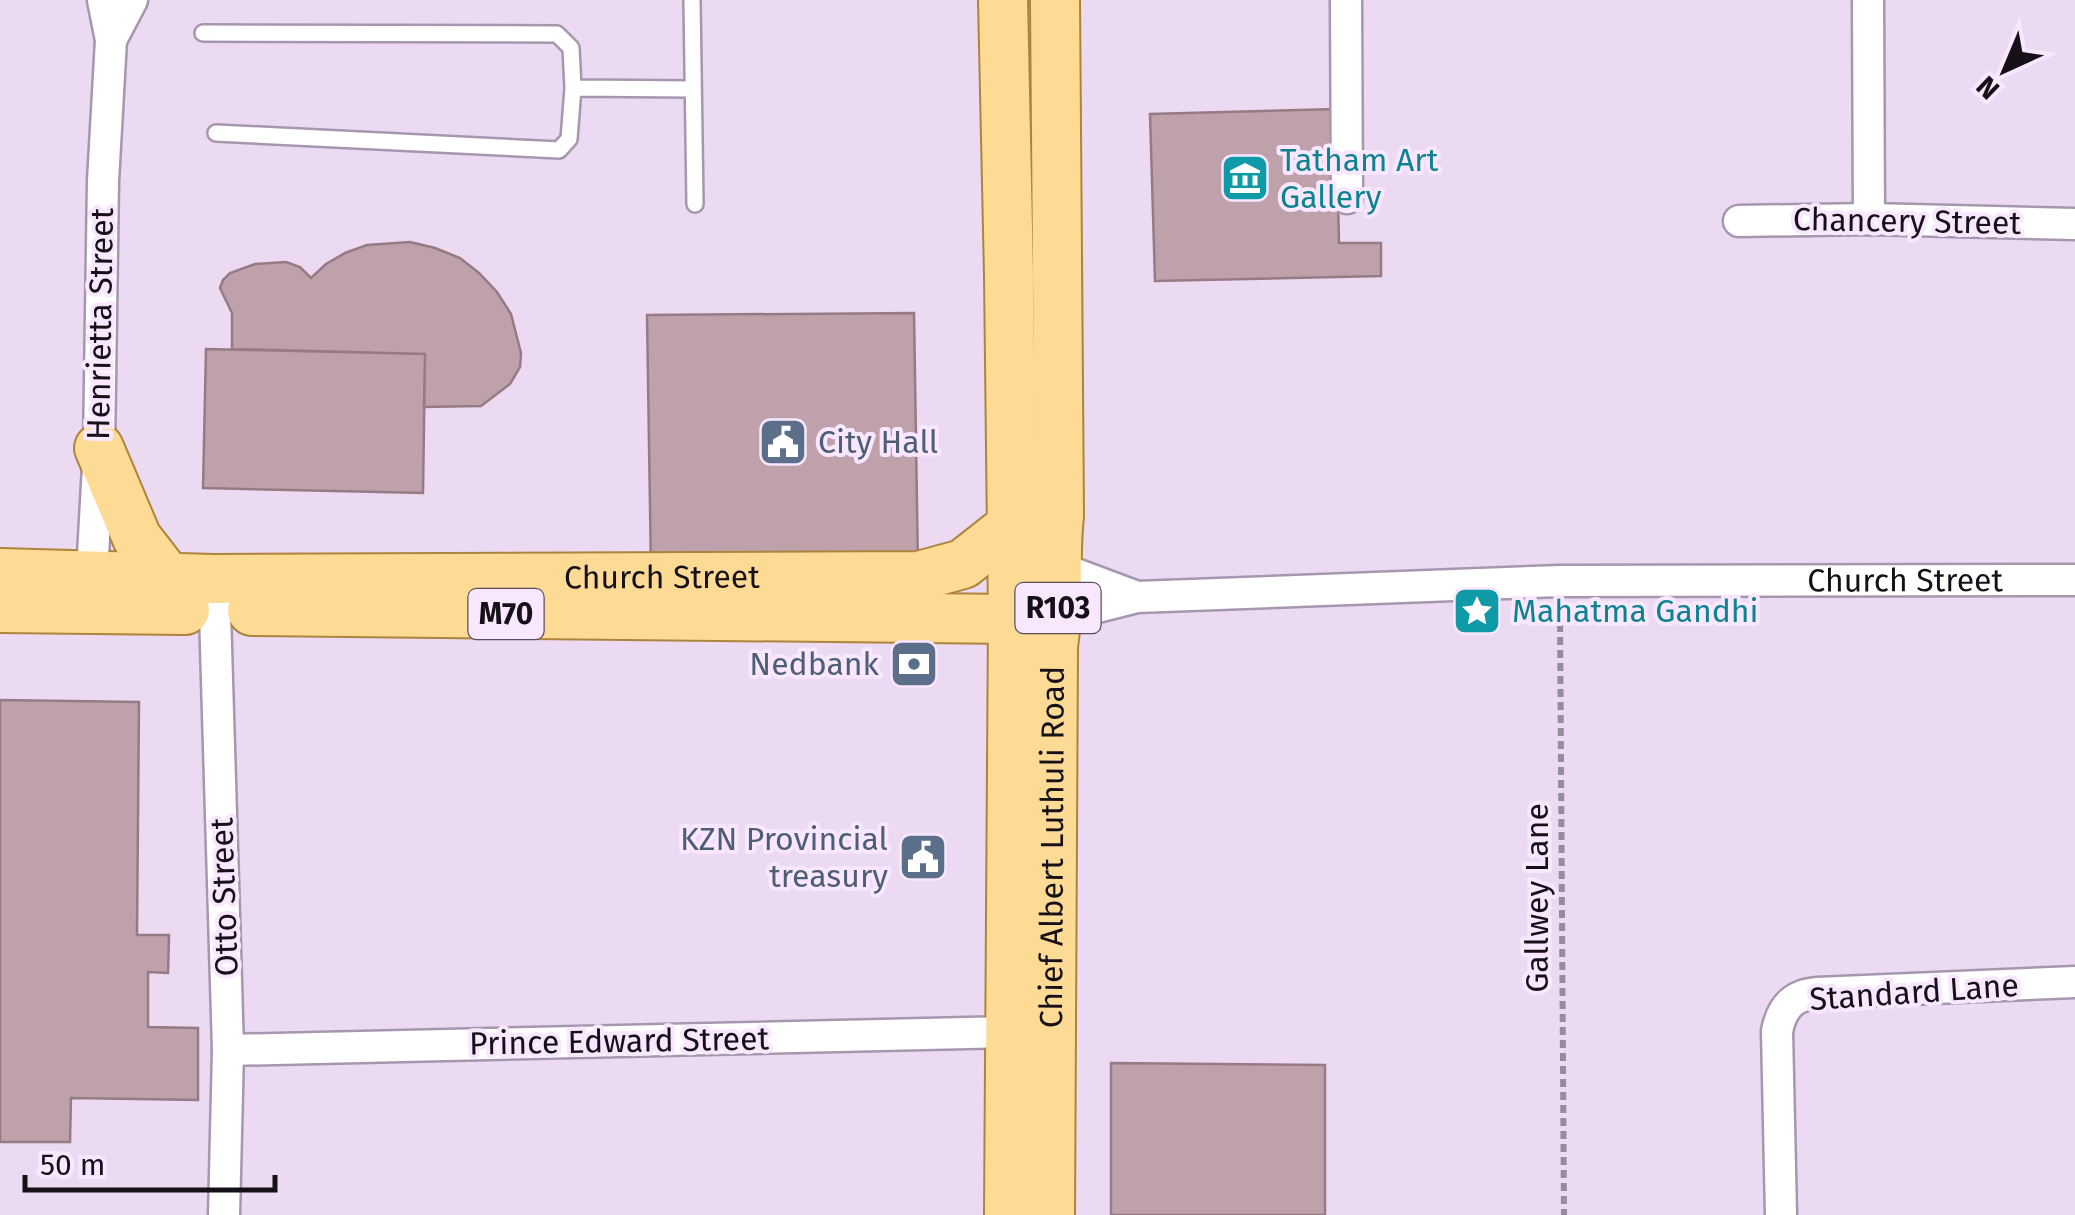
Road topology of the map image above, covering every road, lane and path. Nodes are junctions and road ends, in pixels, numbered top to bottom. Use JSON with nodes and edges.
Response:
{"nodes":[{"id":1,"x":104,"y":0,"type":"edge"},
{"id":2,"x":132,"y":0,"type":"edge"},
{"id":3,"x":692,"y":0,"type":"edge"},
{"id":4,"x":1003,"y":0,"type":"edge"},
{"id":5,"x":1055,"y":0,"type":"edge"},
{"id":6,"x":1346,"y":0,"type":"edge"},
{"id":7,"x":1868,"y":0,"type":"edge"},
{"id":8,"x":203,"y":33,"type":"dead end"},
{"id":9,"x":111,"y":40,"type":"junction"},
{"id":10,"x":573,"y":88,"type":"junction"},
{"id":11,"x":693,"y":89,"type":"junction"},
{"id":12,"x":216,"y":133,"type":"dead end"},
{"id":13,"x":1347,"y":198,"type":"dead end"},
{"id":14,"x":696,"y":204,"type":"dead end"},
{"id":15,"x":1869,"y":219,"type":"junction"},
{"id":16,"x":1739,"y":220,"type":"dead end"},
{"id":17,"x":2075,"y":224,"type":"edge"},
{"id":18,"x":99,"y":448,"type":"junction"},
{"id":19,"x":1010,"y":527,"type":"junction"},
{"id":20,"x":1057,"y":567,"type":"junction"},
{"id":21,"x":0,"y":573,"type":"edge"},
{"id":22,"x":2075,"y":580,"type":"edge"},
{"id":23,"x":1560,"y":581,"type":"junction"},
{"id":24,"x":199,"y":589,"type":"junction"},
{"id":25,"x":91,"y":591,"type":"junction"},
{"id":26,"x":1137,"y":597,"type":"junction"},
{"id":27,"x":0,"y":608,"type":"edge"},
{"id":28,"x":1036,"y":618,"type":"junction"},
{"id":29,"x":2075,"y":982,"type":"edge"},
{"id":30,"x":1011,"y":1032,"type":"junction"},
{"id":31,"x":228,"y":1050,"type":"junction"},
{"id":32,"x":224,"y":1215,"type":"edge"},
{"id":33,"x":1009,"y":1215,"type":"edge"},
{"id":34,"x":1050,"y":1215,"type":"edge"},
{"id":35,"x":1564,"y":1215,"type":"edge"},
{"id":36,"x":1781,"y":1215,"type":"edge"}],
"edges":[{"from":1,"to":9,"type":"street","name":"Henrietta Street"},
{"from":2,"to":9,"type":"street","name":"Henrietta Street"},
{"from":3,"to":11,"type":"lane"},
{"from":4,"to":19,"type":"main road","name":"Chief Albert Luthuli Road","number":"R103"},
{"from":5,"to":20,"type":"main road","name":"Chief Albert Luthuli Road","number":"R103"},
{"from":6,"to":13,"type":"street"},
{"from":7,"to":15,"type":"street"},
{"from":8,"to":10,"type":"lane"},
{"from":9,"to":18,"type":"street","name":"Henrietta Street"},
{"from":10,"to":11,"type":"lane"},
{"from":10,"to":12,"type":"lane"},
{"from":11,"to":14,"type":"lane"},
{"from":15,"to":16,"type":"street","name":"Chancery Street"},
{"from":15,"to":17,"type":"street","name":"Chancery Street"},
{"from":18,"to":24,"type":"main road"},
{"from":18,"to":25,"type":"street","name":"Henrietta Street"},
{"from":19,"to":24,"type":"main road","name":"Church Street","number":"M70"},
{"from":19,"to":28,"type":"main road","name":"Chief Albert Luthuli Road","number":"R103"},
{"from":20,"to":26,"type":"street","name":"Church Street"},
{"from":20,"to":28,"type":"main road","name":"Chief Albert Luthuli Road","number":"R103"},
{"from":21,"to":25,"type":"main road","name":"Church Street","number":"M70"},
{"from":22,"to":23,"type":"street","name":"Church Street"},
{"from":23,"to":26,"type":"street","name":"Church Street"},
{"from":23,"to":35,"type":"path","name":"Gallwey Lane"},
{"from":24,"to":25,"type":"main road","name":"Church Street","number":"M70"},
{"from":24,"to":28,"type":"main road","name":"Church Street","number":"M70"},
{"from":24,"to":31,"type":"street","name":"Otto Street"},
{"from":25,"to":27,"type":"main road","name":"Church Street","number":"M70"},
{"from":26,"to":28,"type":"street","name":"Church Street"},
{"from":28,"to":30,"type":"main road","name":"Chief Albert Luthuli Road","number":"R103"},
{"from":28,"to":34,"type":"main road","name":"Chief Albert Luthuli Road","number":"R103"},
{"from":29,"to":36,"type":"street","name":"Standard Lane"},
{"from":30,"to":31,"type":"street","name":"Prince Edward Street"},
{"from":30,"to":33,"type":"main road","name":"Chief Albert Luthuli Road","number":"R103"},
{"from":31,"to":32,"type":"street","name":"Otto Street"}]}
